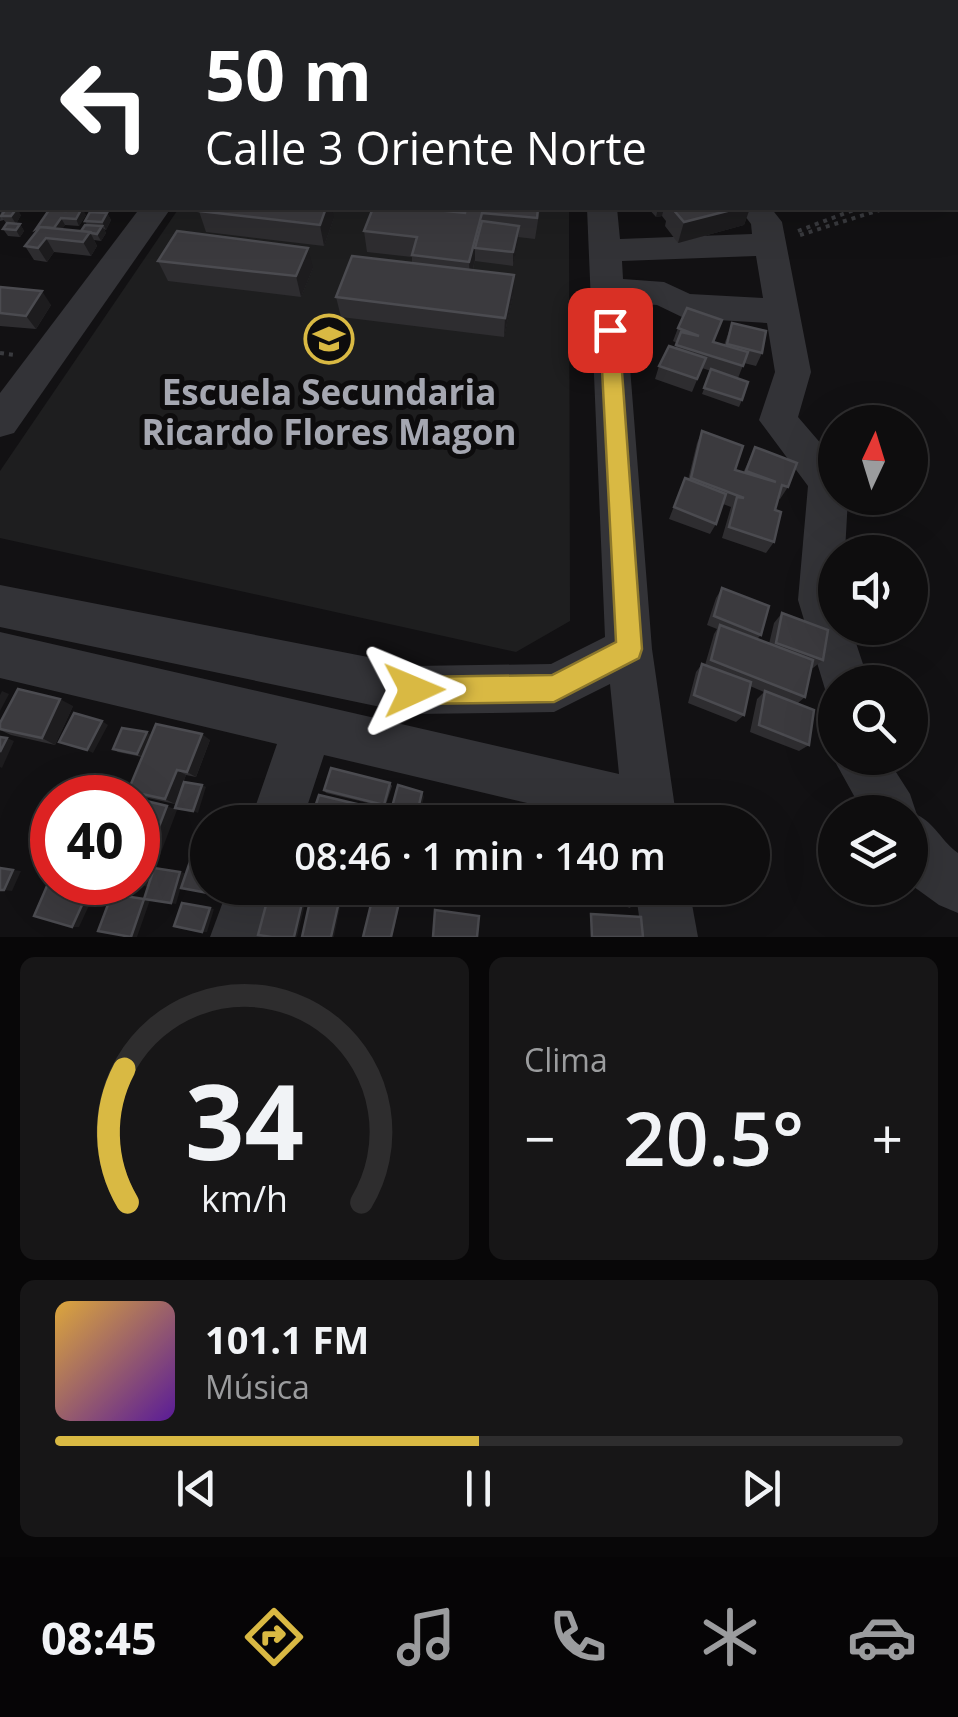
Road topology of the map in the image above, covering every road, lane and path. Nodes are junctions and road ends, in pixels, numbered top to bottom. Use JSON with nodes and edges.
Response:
{"nodes":[{"id":1,"x":155,"y":210,"type":"edge"},
{"id":2,"x":602,"y":210,"type":"edge"},
{"id":3,"x":847,"y":210,"type":"edge"},
{"id":4,"x":872,"y":210,"type":"edge"},
{"id":5,"x":761,"y":226,"type":"edge"},
{"id":6,"x":606,"y":249,"type":"junction"},
{"id":7,"x":658,"y":251,"type":"junction"},
{"id":8,"x":607,"y":290,"type":"junction"},
{"id":9,"x":664,"y":294,"type":"junction"},
{"id":10,"x":784,"y":311,"type":"junction"},
{"id":11,"x":0,"y":422,"type":"edge"},
{"id":12,"x":0,"y":606,"type":"edge"},
{"id":13,"x":629,"y":649,"type":"junction"},
{"id":14,"x":0,"y":655,"type":"edge"},
{"id":15,"x":840,"y":665,"type":"edge"},
{"id":16,"x":307,"y":730,"type":"junction"},
{"id":17,"x":282,"y":805,"type":"edge"},
{"id":18,"x":612,"y":805,"type":"edge"},
{"id":19,"x":648,"y":805,"type":"edge"},
{"id":20,"x":928,"y":864,"type":"edge"},
{"id":21,"x":958,"y":886,"type":"edge"},
{"id":22,"x":248,"y":905,"type":"edge"},
{"id":23,"x":665,"y":905,"type":"edge"},
{"id":24,"x":238,"y":937,"type":"edge"},
{"id":25,"x":670,"y":937,"type":"edge"}],
"edges":[{"from":1,"to":11,"type":"street"},
{"from":2,"to":6,"type":"street"},
{"from":3,"to":5,"type":"path"},
{"from":4,"to":5,"type":"path"},
{"from":5,"to":7,"type":"street"},
{"from":5,"to":10,"type":"street"},
{"from":6,"to":7,"type":"street"},
{"from":6,"to":8,"type":"street"},
{"from":7,"to":9,"type":"street"},
{"from":8,"to":9,"type":"street"},
{"from":8,"to":13,"type":"street"},
{"from":9,"to":10,"type":"street"},
{"from":10,"to":15,"type":"street"},
{"from":12,"to":13,"type":"street"},
{"from":13,"to":19,"type":"street"},
{"from":14,"to":16,"type":"street"},
{"from":16,"to":17,"type":"street"},
{"from":16,"to":18,"type":"street"},
{"from":20,"to":21,"type":"street"},
{"from":22,"to":24,"type":"street"},
{"from":23,"to":25,"type":"street"}]}
